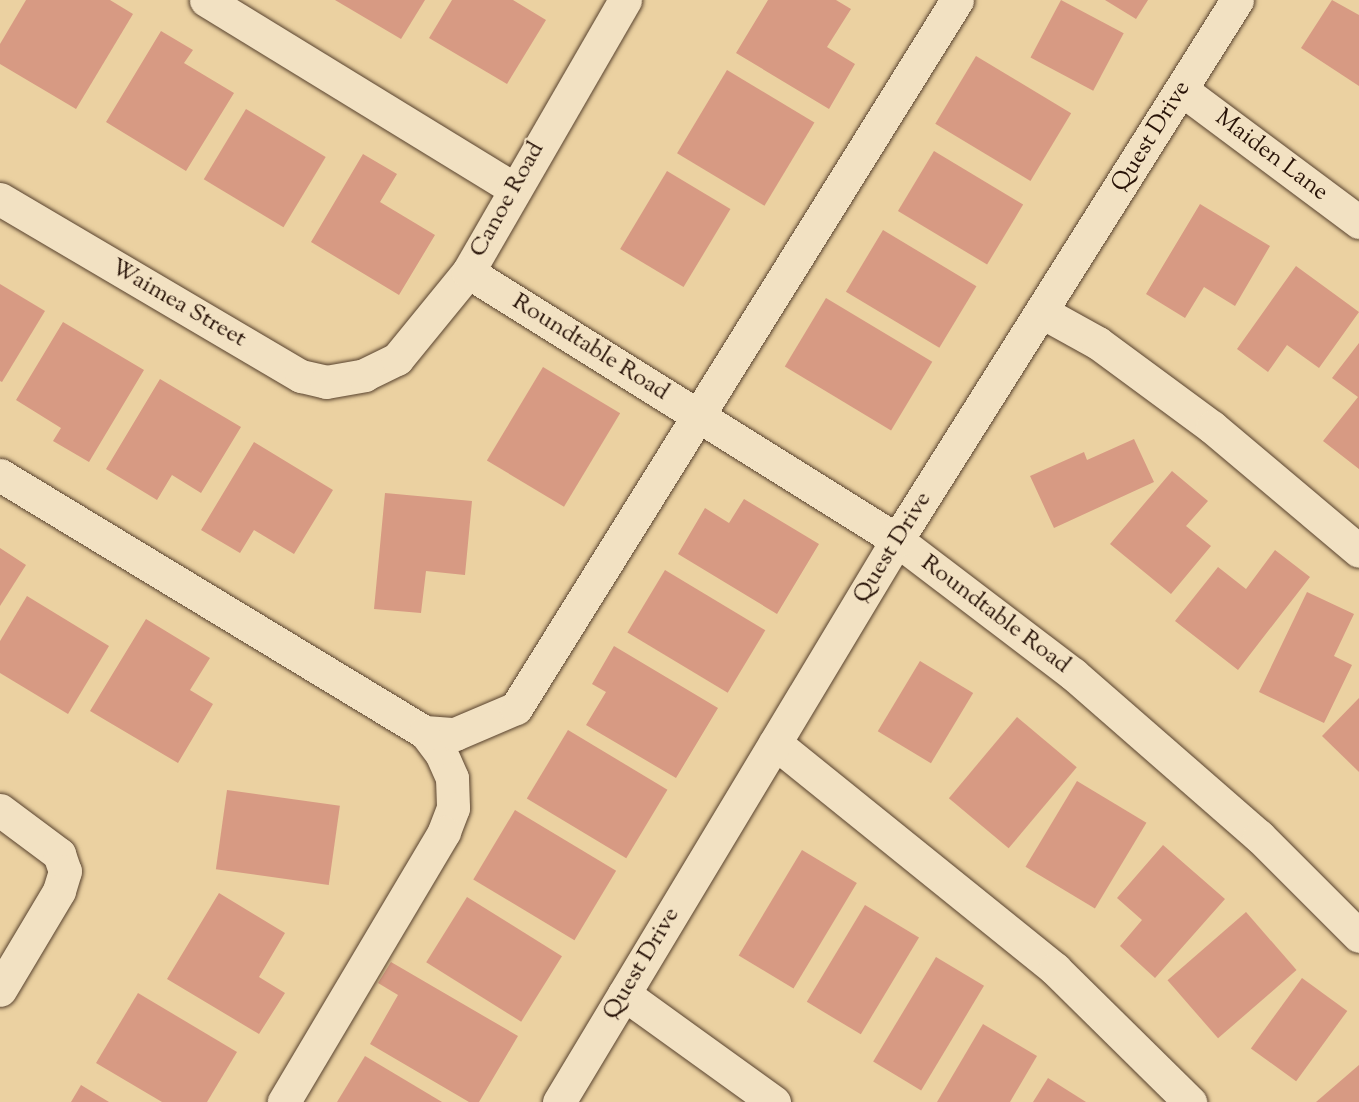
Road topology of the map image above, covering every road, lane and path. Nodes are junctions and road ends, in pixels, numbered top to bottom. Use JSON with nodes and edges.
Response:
{"nodes":[{"id":1,"x":206,"y":0,"type":"edge"},
{"id":2,"x":625,"y":0,"type":"edge"},
{"id":3,"x":957,"y":0,"type":"edge"},
{"id":4,"x":1237,"y":0,"type":"edge"},
{"id":5,"x":1182,"y":90,"type":"junction"},
{"id":6,"x":514,"y":189,"type":"junction"},
{"id":7,"x":0,"y":199,"type":"edge"},
{"id":8,"x":1359,"y":222,"type":"edge"},
{"id":9,"x":468,"y":272,"type":"junction"},
{"id":10,"x":1042,"y":312,"type":"junction"},
{"id":11,"x":364,"y":375,"type":"joint"},
{"id":12,"x":699,"y":416,"type":"junction"},
{"id":13,"x":0,"y":475,"type":"edge"},
{"id":14,"x":897,"y":540,"type":"junction"},
{"id":15,"x":1359,"y":551,"type":"edge"},
{"id":16,"x":425,"y":732,"type":"junction"},
{"id":17,"x":775,"y":743,"type":"junction"},
{"id":18,"x":0,"y":810,"type":"edge"},
{"id":19,"x":1359,"y":936,"type":"edge"},
{"id":20,"x":0,"y":990,"type":"edge"},
{"id":21,"x":624,"y":994,"type":"junction"},
{"id":22,"x":284,"y":1102,"type":"edge"},
{"id":23,"x":559,"y":1102,"type":"edge"},
{"id":24,"x":774,"y":1102,"type":"edge"},
{"id":25,"x":1190,"y":1102,"type":"edge"}],
"edges":[{"from":1,"to":6,"type":"street"},
{"from":2,"to":6,"type":"street","name":"Canoe Road"},
{"from":3,"to":12,"type":"street"},
{"from":4,"to":5,"type":"street","name":"Quest Drive"},
{"from":5,"to":8,"type":"street","name":"Maiden Lane"},
{"from":5,"to":10,"type":"street","name":"Quest Drive"},
{"from":6,"to":9,"type":"street","name":"Canoe Road"},
{"from":7,"to":11,"type":"street","name":"Waimea Street"},
{"from":9,"to":11,"type":"street","name":"Canoe Road"},
{"from":9,"to":12,"type":"street","name":"Roundtable Road"},
{"from":10,"to":14,"type":"street","name":"Quest Drive"},
{"from":10,"to":15,"type":"street"},
{"from":12,"to":14,"type":"street","name":"Roundtable Road"},
{"from":12,"to":16,"type":"street"},
{"from":13,"to":16,"type":"street"},
{"from":14,"to":17,"type":"street","name":"Quest Drive"},
{"from":14,"to":19,"type":"street","name":"Roundtable Road"},
{"from":16,"to":22,"type":"street"},
{"from":17,"to":21,"type":"street","name":"Quest Drive"},
{"from":17,"to":25,"type":"street"},
{"from":18,"to":20,"type":"street"},
{"from":21,"to":23,"type":"street","name":"Quest Drive"},
{"from":21,"to":24,"type":"street"}]}
